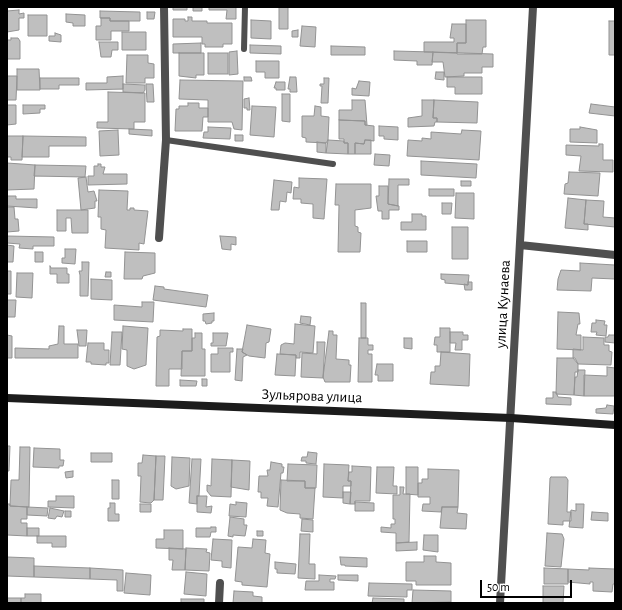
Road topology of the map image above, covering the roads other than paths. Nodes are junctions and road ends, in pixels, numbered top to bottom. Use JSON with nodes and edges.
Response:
{"nodes":[{"id":1,"x":164,"y":7,"type":"edge"},
{"id":2,"x":245,"y":7,"type":"edge"},
{"id":3,"x":533,"y":7,"type":"edge"},
{"id":4,"x":244,"y":49,"type":"dead end"},
{"id":5,"x":166,"y":140,"type":"junction"},
{"id":6,"x":333,"y":164,"type":"dead end"},
{"id":7,"x":159,"y":238,"type":"dead end"},
{"id":8,"x":520,"y":245,"type":"junction"},
{"id":9,"x":615,"y":255,"type":"edge"},
{"id":10,"x":7,"y":398,"type":"edge"},
{"id":11,"x":511,"y":418,"type":"junction"},
{"id":12,"x":615,"y":425,"type":"edge"},
{"id":13,"x":220,"y":583,"type":"dead end"},
{"id":14,"x":219,"y":603,"type":"edge"},
{"id":15,"x":500,"y":603,"type":"edge"}],
"edges":[{"from":1,"to":5,"type":"street"},
{"from":2,"to":4,"type":"lane"},
{"from":3,"to":8,"type":"street","name":"улица Кунаева"},
{"from":5,"to":6,"type":"lane"},
{"from":5,"to":7,"type":"street"},
{"from":8,"to":9,"type":"street"},
{"from":8,"to":11,"type":"street","name":"улица Кунаева"},
{"from":10,"to":11,"type":"street","name":"Зульярова улица"},
{"from":11,"to":12,"type":"street","name":"Зульярова улица"},
{"from":11,"to":15,"type":"street","name":"улица Кунаева"},
{"from":13,"to":14,"type":"street"}]}
